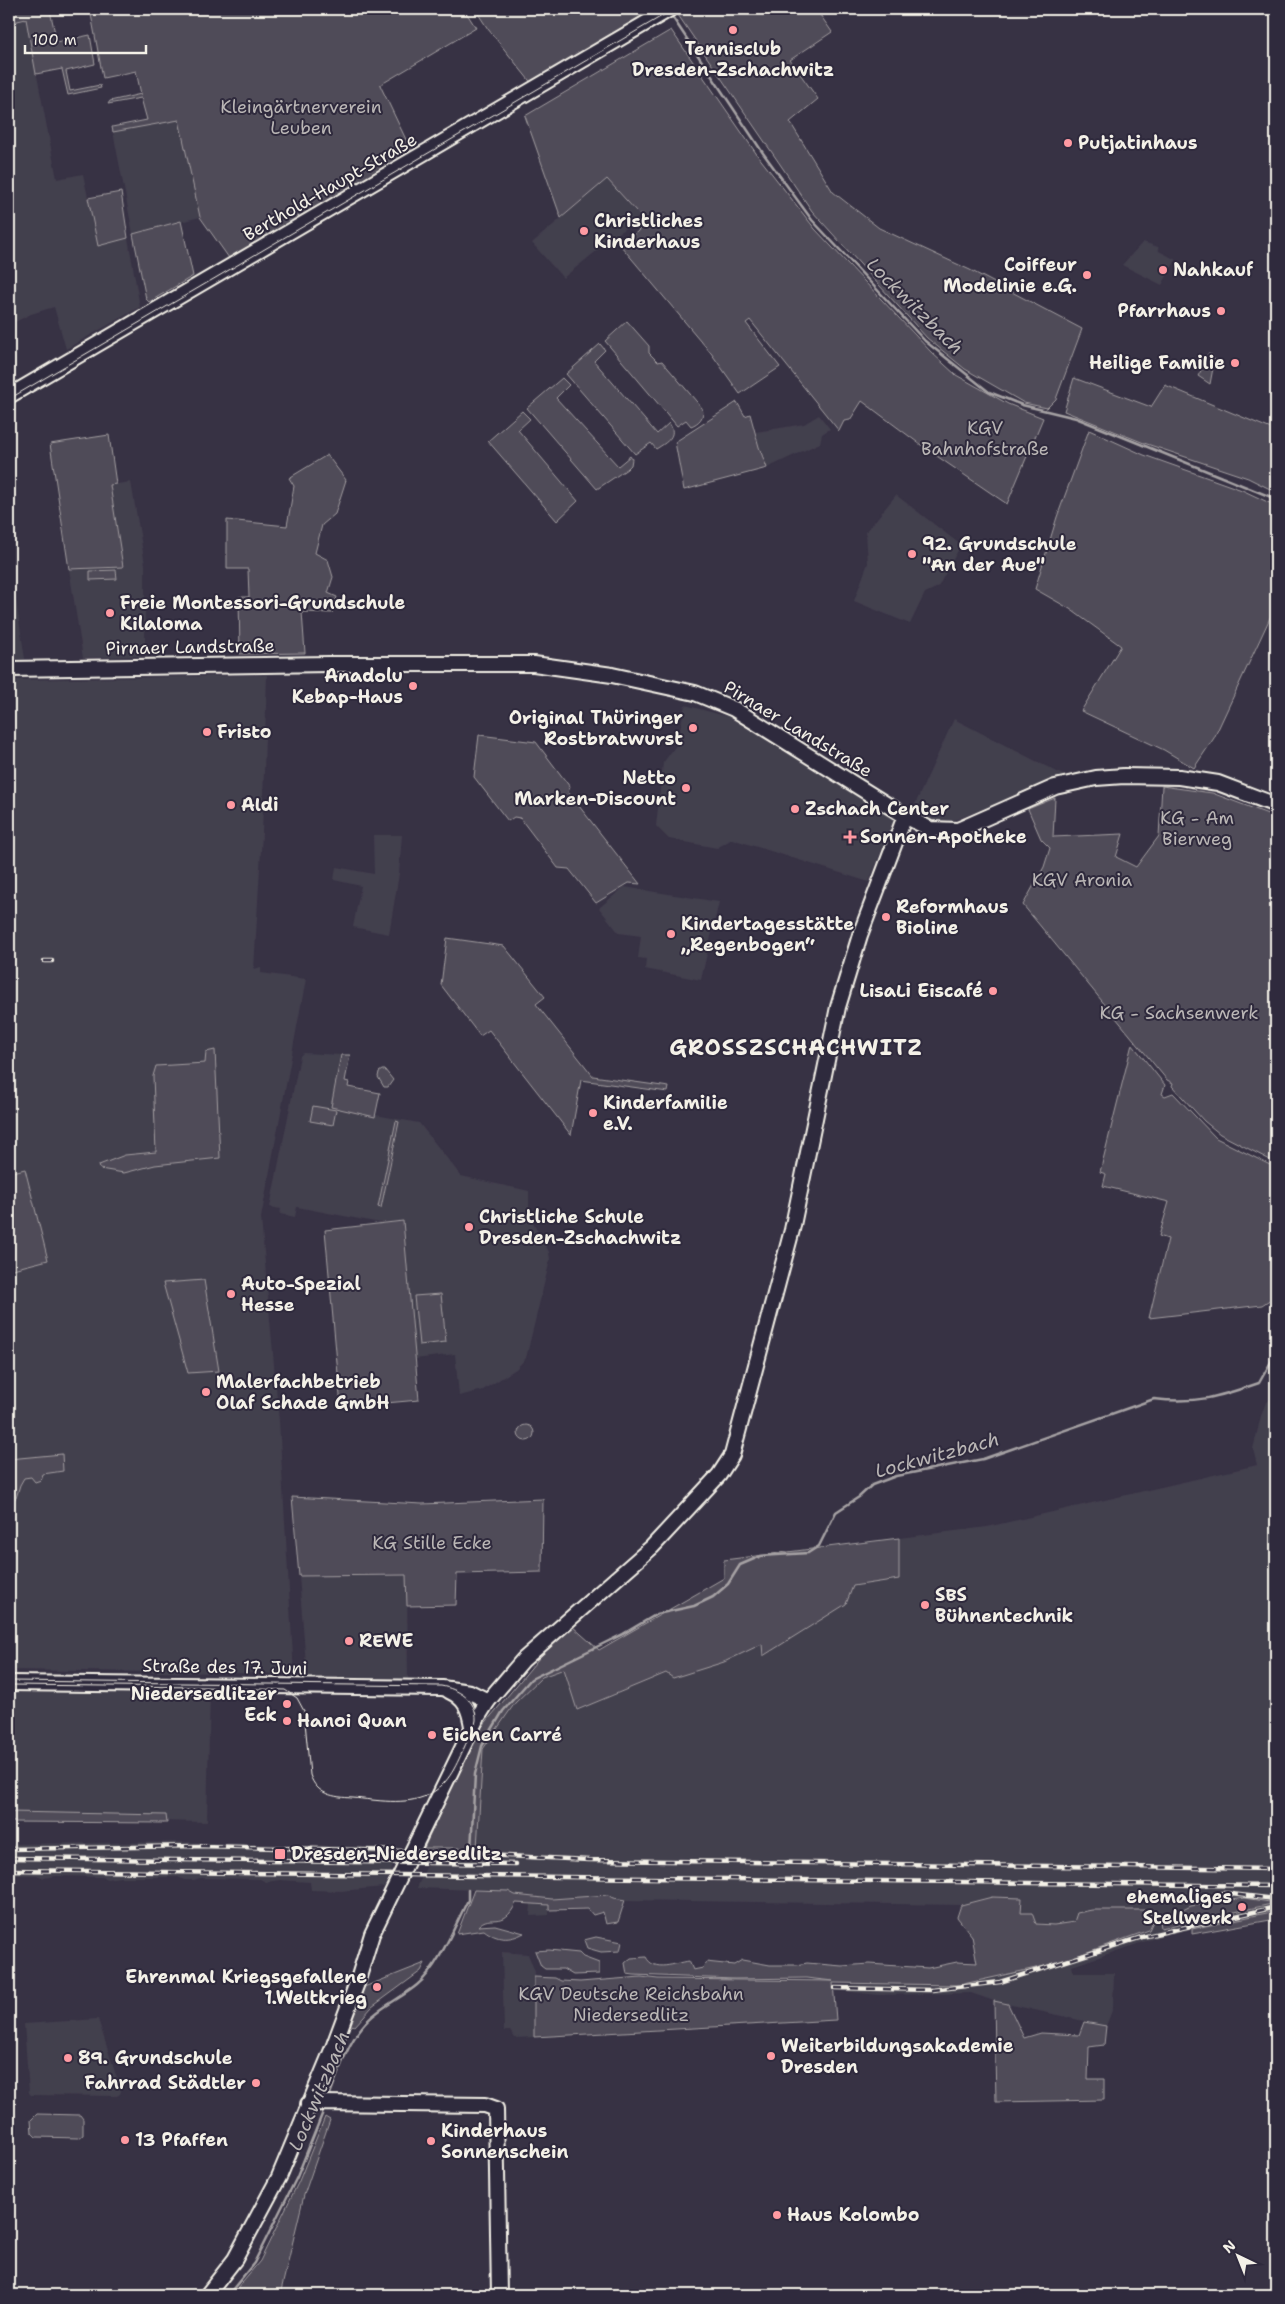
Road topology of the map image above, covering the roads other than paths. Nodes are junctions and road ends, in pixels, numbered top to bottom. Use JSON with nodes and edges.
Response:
{"nodes":[{"id":1,"x":670,"y":9,"type":"edge"},
{"id":2,"x":9,"y":396,"type":"edge"},
{"id":3,"x":9,"y":669,"type":"edge"},
{"id":4,"x":1276,"y":805,"type":"edge"},
{"id":5,"x":905,"y":816,"type":"junction"},
{"id":6,"x":9,"y":1683,"type":"edge"},
{"id":7,"x":442,"y":1688,"type":"junction"},
{"id":8,"x":491,"y":1697,"type":"junction"},
{"id":9,"x":472,"y":1726,"type":"junction"},
{"id":10,"x":314,"y":2104,"type":"junction"},
{"id":11,"x":207,"y":2295,"type":"edge"},
{"id":12,"x":499,"y":2295,"type":"edge"}],
"edges":[{"from":1,"to":2,"type":"street","name":"Berthold-Haupt-Straße"},
{"from":3,"to":5,"type":"street","name":"Pirnaer Landstraße"},
{"from":4,"to":5,"type":"street","name":"Pirnaer Landstraße"},
{"from":5,"to":8,"type":"street"},
{"from":6,"to":7,"type":"street","name":"Straße des 17. Juni"},
{"from":7,"to":8,"type":"street","name":"Straße des 17. Juni"},
{"from":7,"to":9,"type":"street"},
{"from":8,"to":9,"type":"street"},
{"from":9,"to":10,"type":"street"},
{"from":10,"to":11,"type":"street"},
{"from":10,"to":12,"type":"street"}]}
